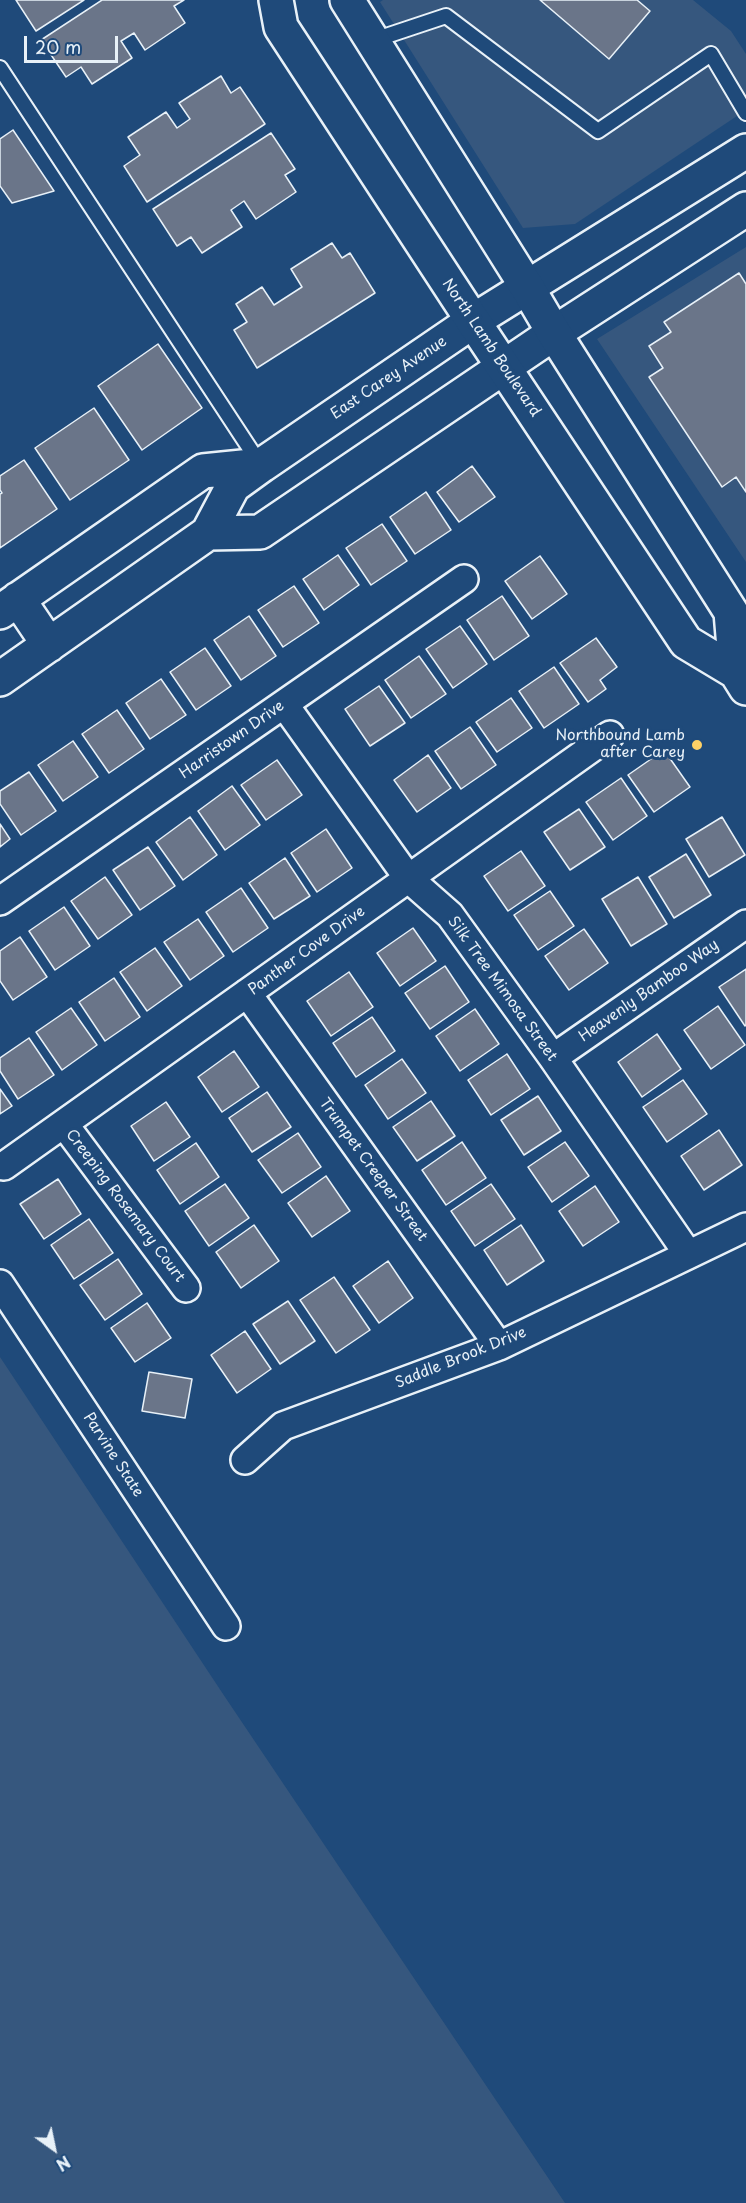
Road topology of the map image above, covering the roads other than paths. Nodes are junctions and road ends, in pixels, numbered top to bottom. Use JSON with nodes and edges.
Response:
{"nodes":[{"id":1,"x":276,"y":0,"type":"edge"},
{"id":2,"x":348,"y":0,"type":"edge"},
{"id":3,"x":374,"y":40,"type":"junction"},
{"id":4,"x":0,"y":68,"type":"edge"},
{"id":5,"x":746,"y":113,"type":"edge"},
{"id":6,"x":746,"y":151,"type":"edge"},
{"id":7,"x":746,"y":208,"type":"edge"},
{"id":8,"x":527,"y":286,"type":"junction"},
{"id":9,"x":472,"y":321,"type":"junction"},
{"id":10,"x":554,"y":333,"type":"junction"},
{"id":11,"x":504,"y":367,"type":"junction"},
{"id":12,"x":262,"y":465,"type":"junction"},
{"id":13,"x":208,"y":533,"type":"junction"},
{"id":14,"x":464,"y":579,"type":"dead end"},
{"id":15,"x":9,"y":605,"type":"edge"},
{"id":16,"x":49,"y":645,"type":"junction"},
{"id":17,"x":0,"y":680,"type":"edge"},
{"id":18,"x":741,"y":680,"type":"edge"},
{"id":19,"x":284,"y":704,"type":"junction"},
{"id":20,"x":610,"y":735,"type":"dead end"},
{"id":21,"x":408,"y":879,"type":"junction"},
{"id":22,"x":0,"y":901,"type":"edge"},
{"id":23,"x":746,"y":924,"type":"edge"},
{"id":24,"x":247,"y":993,"type":"junction"},
{"id":25,"x":553,"y":1058,"type":"junction"},
{"id":26,"x":64,"y":1124,"type":"junction"},
{"id":27,"x":4,"y":1166,"type":"dead end"},
{"id":28,"x":746,"y":1227,"type":"edge"},
{"id":29,"x":688,"y":1254,"type":"junction"},
{"id":30,"x":0,"y":1284,"type":"edge"},
{"id":31,"x":186,"y":1288,"type":"dead end"},
{"id":32,"x":499,"y":1346,"type":"junction"},
{"id":33,"x":245,"y":1460,"type":"dead end"},
{"id":34,"x":226,"y":1626,"type":"dead end"}],
"edges":[{"from":1,"to":9,"type":"main road","name":"North Lamb Boulevard"},
{"from":2,"to":3,"type":"main road","name":"North Lamb Boulevard"},
{"from":3,"to":5,"type":"lane"},
{"from":3,"to":8,"type":"main road","name":"North Lamb Boulevard"},
{"from":4,"to":12,"type":"lane"},
{"from":6,"to":8,"type":"main road","name":"East Carey Avenue"},
{"from":7,"to":10,"type":"main road"},
{"from":8,"to":9,"type":"main road","name":"East Carey Avenue"},
{"from":8,"to":10,"type":"main road","name":"North Lamb Boulevard"},
{"from":9,"to":11,"type":"main road","name":"North Lamb Boulevard"},
{"from":9,"to":12,"type":"main road","name":"East Carey Avenue"},
{"from":10,"to":11,"type":"main road"},
{"from":10,"to":18,"type":"main road","name":"North Lamb Boulevard"},
{"from":11,"to":13,"type":"main road"},
{"from":11,"to":18,"type":"main road","name":"North Lamb Boulevard"},
{"from":12,"to":13,"type":"main road","name":"East Carey Avenue"},
{"from":12,"to":15,"type":"main road"},
{"from":13,"to":16,"type":"main road","name":"East Carey Avenue"},
{"from":14,"to":19,"type":"street","name":"Harristown Drive"},
{"from":15,"to":16,"type":"main road"},
{"from":16,"to":17,"type":"main road","name":"East Carey Avenue"},
{"from":19,"to":21,"type":"street","name":"Silk Tree Mimosa Street"},
{"from":19,"to":22,"type":"street","name":"Harristown Drive"},
{"from":20,"to":21,"type":"street","name":"Panther Cove Drive"},
{"from":21,"to":24,"type":"street","name":"Panther Cove Drive"},
{"from":21,"to":25,"type":"street","name":"Silk Tree Mimosa Street"},
{"from":23,"to":25,"type":"street","name":"Heavenly Bamboo Way"},
{"from":24,"to":26,"type":"street","name":"Panther Cove Drive"},
{"from":24,"to":32,"type":"street","name":"Trumpet Creeper Street"},
{"from":25,"to":29,"type":"street","name":"Silk Tree Mimosa Street"},
{"from":26,"to":27,"type":"street","name":"Panther Cove Drive"},
{"from":26,"to":31,"type":"street","name":"Creeping Rosemary Court"},
{"from":28,"to":29,"type":"street","name":"Saddle Brook Drive"},
{"from":29,"to":32,"type":"street","name":"Saddle Brook Drive"},
{"from":30,"to":34,"type":"street","name":"Parvine State"},
{"from":32,"to":33,"type":"street","name":"Saddle Brook Drive"}]}
